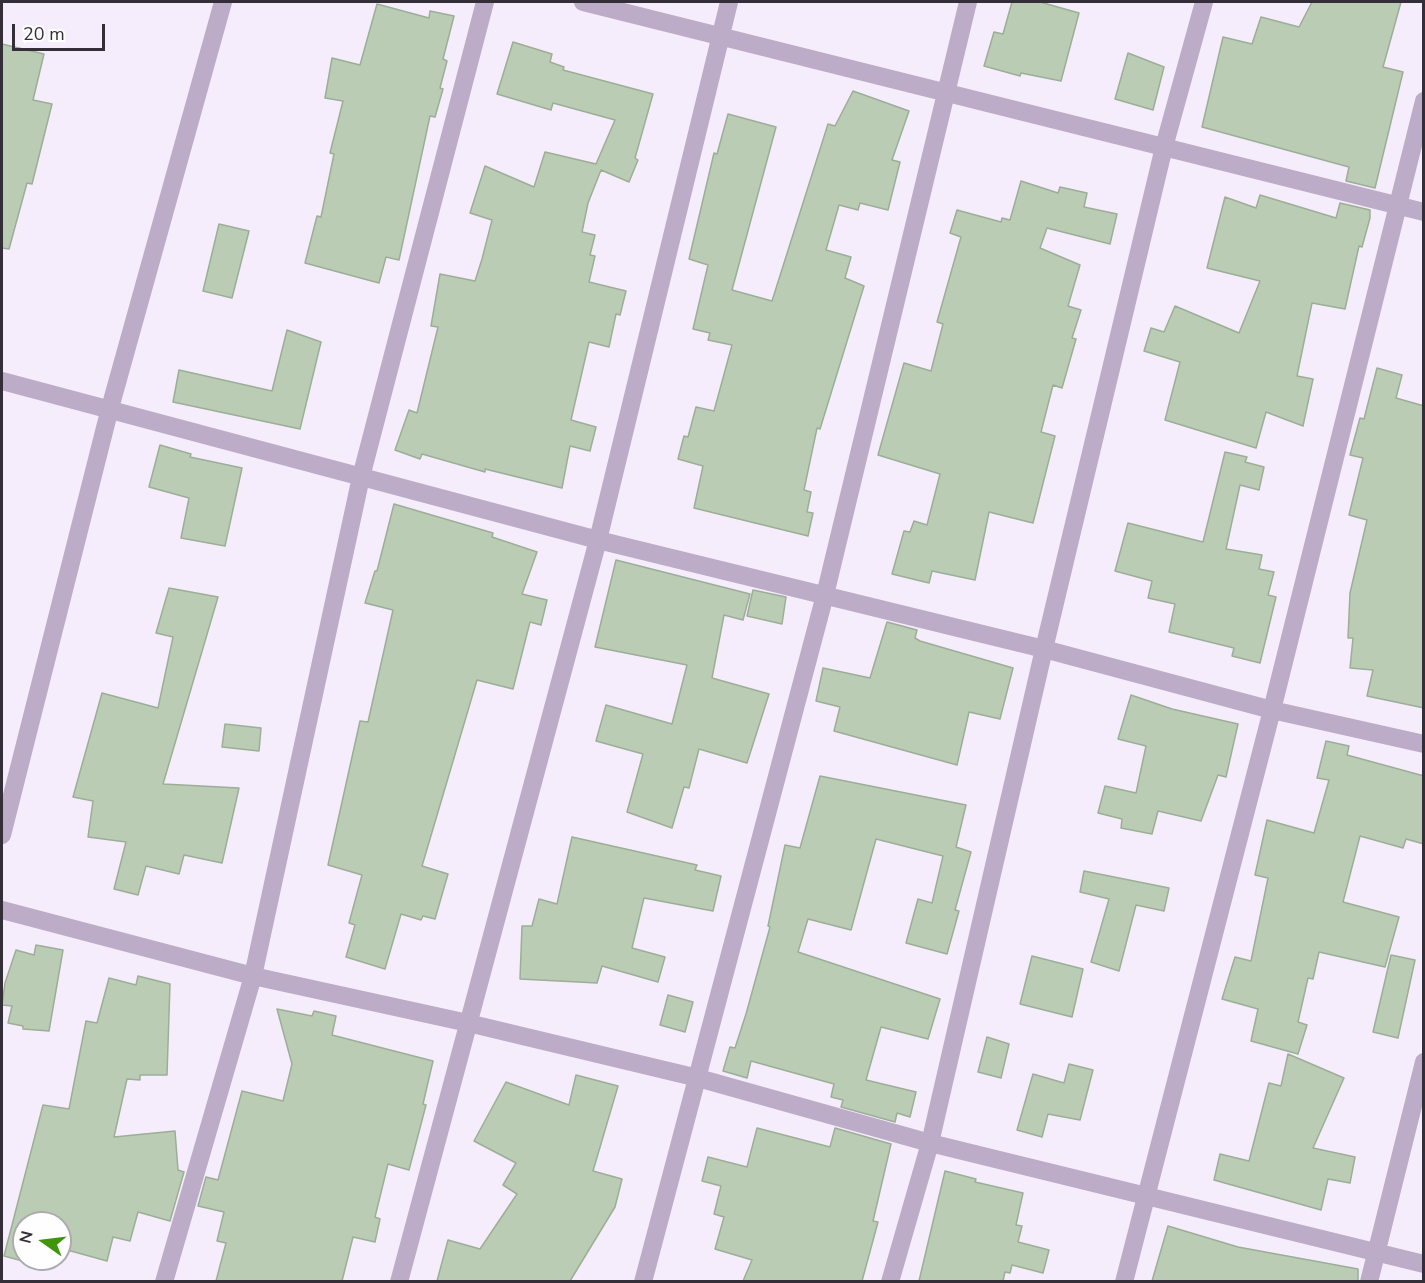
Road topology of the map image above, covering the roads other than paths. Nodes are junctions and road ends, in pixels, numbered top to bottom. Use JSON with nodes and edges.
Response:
{"nodes":[{"id":1,"x":223,"y":2,"type":"edge"},
{"id":2,"x":485,"y":2,"type":"edge"},
{"id":3,"x":583,"y":2,"type":"edge"},
{"id":4,"x":729,"y":2,"type":"edge"},
{"id":5,"x":968,"y":2,"type":"edge"},
{"id":6,"x":1204,"y":2,"type":"edge"},
{"id":7,"x":721,"y":37,"type":"junction"},
{"id":8,"x":947,"y":92,"type":"junction"},
{"id":9,"x":1424,"y":101,"type":"edge"},
{"id":10,"x":1164,"y":147,"type":"junction"},
{"id":11,"x":1396,"y":205,"type":"junction"},
{"id":12,"x":1424,"y":212,"type":"edge"},
{"id":13,"x":2,"y":381,"type":"edge"},
{"id":14,"x":110,"y":408,"type":"junction"},
{"id":15,"x":361,"y":477,"type":"junction"},
{"id":16,"x":598,"y":540,"type":"junction"},
{"id":17,"x":825,"y":595,"type":"junction"},
{"id":18,"x":1044,"y":649,"type":"junction"},
{"id":19,"x":1272,"y":710,"type":"junction"},
{"id":20,"x":1424,"y":744,"type":"edge"},
{"id":21,"x":2,"y":835,"type":"edge"},
{"id":22,"x":2,"y":909,"type":"edge"},
{"id":23,"x":253,"y":976,"type":"junction"},
{"id":24,"x":468,"y":1023,"type":"junction"},
{"id":25,"x":1424,"y":1062,"type":"edge"},
{"id":26,"x":698,"y":1078,"type":"junction"},
{"id":27,"x":930,"y":1143,"type":"junction"},
{"id":28,"x":1149,"y":1195,"type":"junction"},
{"id":29,"x":1377,"y":1252,"type":"junction"},
{"id":30,"x":1424,"y":1264,"type":"edge"},
{"id":31,"x":164,"y":1281,"type":"edge"},
{"id":32,"x":399,"y":1281,"type":"edge"},
{"id":33,"x":643,"y":1281,"type":"edge"},
{"id":34,"x":890,"y":1281,"type":"edge"},
{"id":35,"x":1125,"y":1281,"type":"edge"},
{"id":36,"x":1370,"y":1281,"type":"edge"}],
"edges":[{"from":1,"to":14,"type":"street"},
{"from":2,"to":15,"type":"street"},
{"from":3,"to":7,"type":"street"},
{"from":4,"to":7,"type":"street"},
{"from":5,"to":8,"type":"street"},
{"from":6,"to":10,"type":"street"},
{"from":7,"to":8,"type":"street"},
{"from":7,"to":16,"type":"street"},
{"from":8,"to":10,"type":"street"},
{"from":8,"to":17,"type":"street"},
{"from":9,"to":11,"type":"street"},
{"from":10,"to":11,"type":"street"},
{"from":10,"to":18,"type":"street"},
{"from":11,"to":12,"type":"street"},
{"from":11,"to":19,"type":"street"},
{"from":13,"to":14,"type":"street"},
{"from":14,"to":15,"type":"street"},
{"from":14,"to":21,"type":"street"},
{"from":15,"to":16,"type":"street"},
{"from":15,"to":23,"type":"street"},
{"from":16,"to":17,"type":"street"},
{"from":16,"to":24,"type":"street"},
{"from":17,"to":18,"type":"street"},
{"from":17,"to":26,"type":"street"},
{"from":18,"to":19,"type":"street"},
{"from":18,"to":27,"type":"street"},
{"from":19,"to":20,"type":"street"},
{"from":19,"to":28,"type":"street"},
{"from":22,"to":23,"type":"street"},
{"from":23,"to":24,"type":"street"},
{"from":23,"to":31,"type":"street"},
{"from":24,"to":26,"type":"street"},
{"from":24,"to":32,"type":"street"},
{"from":25,"to":29,"type":"street"},
{"from":26,"to":27,"type":"street"},
{"from":26,"to":33,"type":"street"},
{"from":27,"to":28,"type":"street"},
{"from":27,"to":34,"type":"street"},
{"from":28,"to":29,"type":"street"},
{"from":28,"to":35,"type":"street"},
{"from":29,"to":30,"type":"street"},
{"from":29,"to":36,"type":"street"}]}
